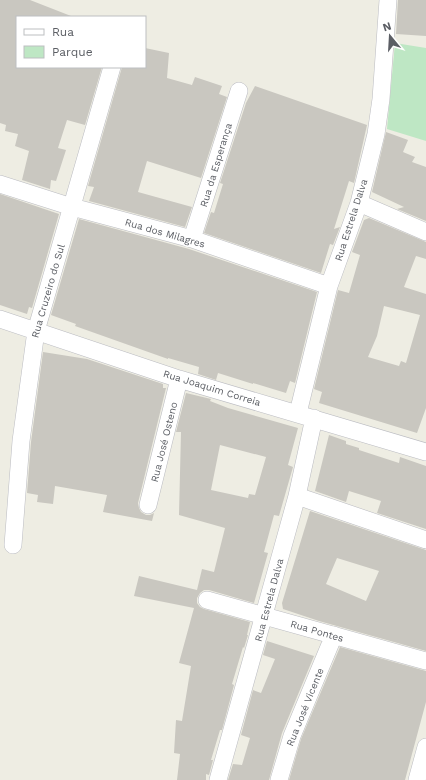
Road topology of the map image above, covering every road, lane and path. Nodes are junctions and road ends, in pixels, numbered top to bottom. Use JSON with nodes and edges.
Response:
{"nodes":[{"id":1,"x":388,"y":0,"type":"edge"},
{"id":2,"x":112,"y":68,"type":"edge"},
{"id":3,"x":239,"y":91,"type":"dead end"},
{"id":4,"x":0,"y":184,"type":"edge"},
{"id":5,"x":359,"y":203,"type":"junction"},
{"id":6,"x":72,"y":207,"type":"junction"},
{"id":7,"x":426,"y":232,"type":"edge"},
{"id":8,"x":192,"y":239,"type":"junction"},
{"id":9,"x":329,"y":286,"type":"junction"},
{"id":10,"x":0,"y":319,"type":"edge"},
{"id":11,"x":36,"y":331,"type":"junction"},
{"id":12,"x":180,"y":379,"type":"junction"},
{"id":13,"x":306,"y":415,"type":"junction"},
{"id":14,"x":426,"y":451,"type":"edge"},
{"id":15,"x":297,"y":496,"type":"junction"},
{"id":16,"x":148,"y":505,"type":"dead end"},
{"id":17,"x":426,"y":540,"type":"edge"},
{"id":18,"x":13,"y":545,"type":"dead end"},
{"id":19,"x":207,"y":600,"type":"dead end"},
{"id":20,"x":264,"y":616,"type":"junction"},
{"id":21,"x":334,"y":635,"type":"junction"},
{"id":22,"x":426,"y":661,"type":"edge"},
{"id":23,"x":426,"y":748,"type":"edge"},
{"id":24,"x":218,"y":780,"type":"edge"},
{"id":25,"x":279,"y":780,"type":"edge"},
{"id":26,"x":417,"y":780,"type":"edge"}],
"edges":[{"from":1,"to":5,"type":"street","name":"Rua Estrela Dalva"},
{"from":2,"to":6,"type":"street","name":"Rua Cruzeiro do Sul"},
{"from":3,"to":8,"type":"street","name":"Rua da Esperança"},
{"from":4,"to":6,"type":"street","name":"Rua dos Milagres"},
{"from":5,"to":7,"type":"street"},
{"from":5,"to":9,"type":"street","name":"Rua Estrela Dalva"},
{"from":6,"to":8,"type":"street","name":"Rua dos Milagres"},
{"from":6,"to":11,"type":"street","name":"Rua Cruzeiro do Sul"},
{"from":8,"to":9,"type":"street","name":"Rua dos Milagres"},
{"from":9,"to":13,"type":"street","name":"Rua Estrela Dalva"},
{"from":10,"to":11,"type":"street","name":"Rua Joaquim Correia"},
{"from":11,"to":12,"type":"street","name":"Rua Joaquim Correia"},
{"from":11,"to":18,"type":"street","name":"Rua Cruzeiro do Sul"},
{"from":12,"to":13,"type":"street","name":"Rua Joaquim Correia"},
{"from":12,"to":16,"type":"street","name":"Rua José Osteno"},
{"from":13,"to":14,"type":"street","name":"Rua Joaquim Correia"},
{"from":13,"to":15,"type":"street","name":"Rua Estrela Dalva"},
{"from":15,"to":17,"type":"street"},
{"from":15,"to":20,"type":"street","name":"Rua Estrela Dalva"},
{"from":19,"to":20,"type":"street","name":"Rua Pontes"},
{"from":20,"to":21,"type":"street","name":"Rua Pontes"},
{"from":20,"to":24,"type":"street","name":"Rua Estrela Dalva"},
{"from":21,"to":22,"type":"street","name":"Rua Pontes"},
{"from":21,"to":25,"type":"street","name":"Rua José Vicente"},
{"from":23,"to":26,"type":"street"}]}
